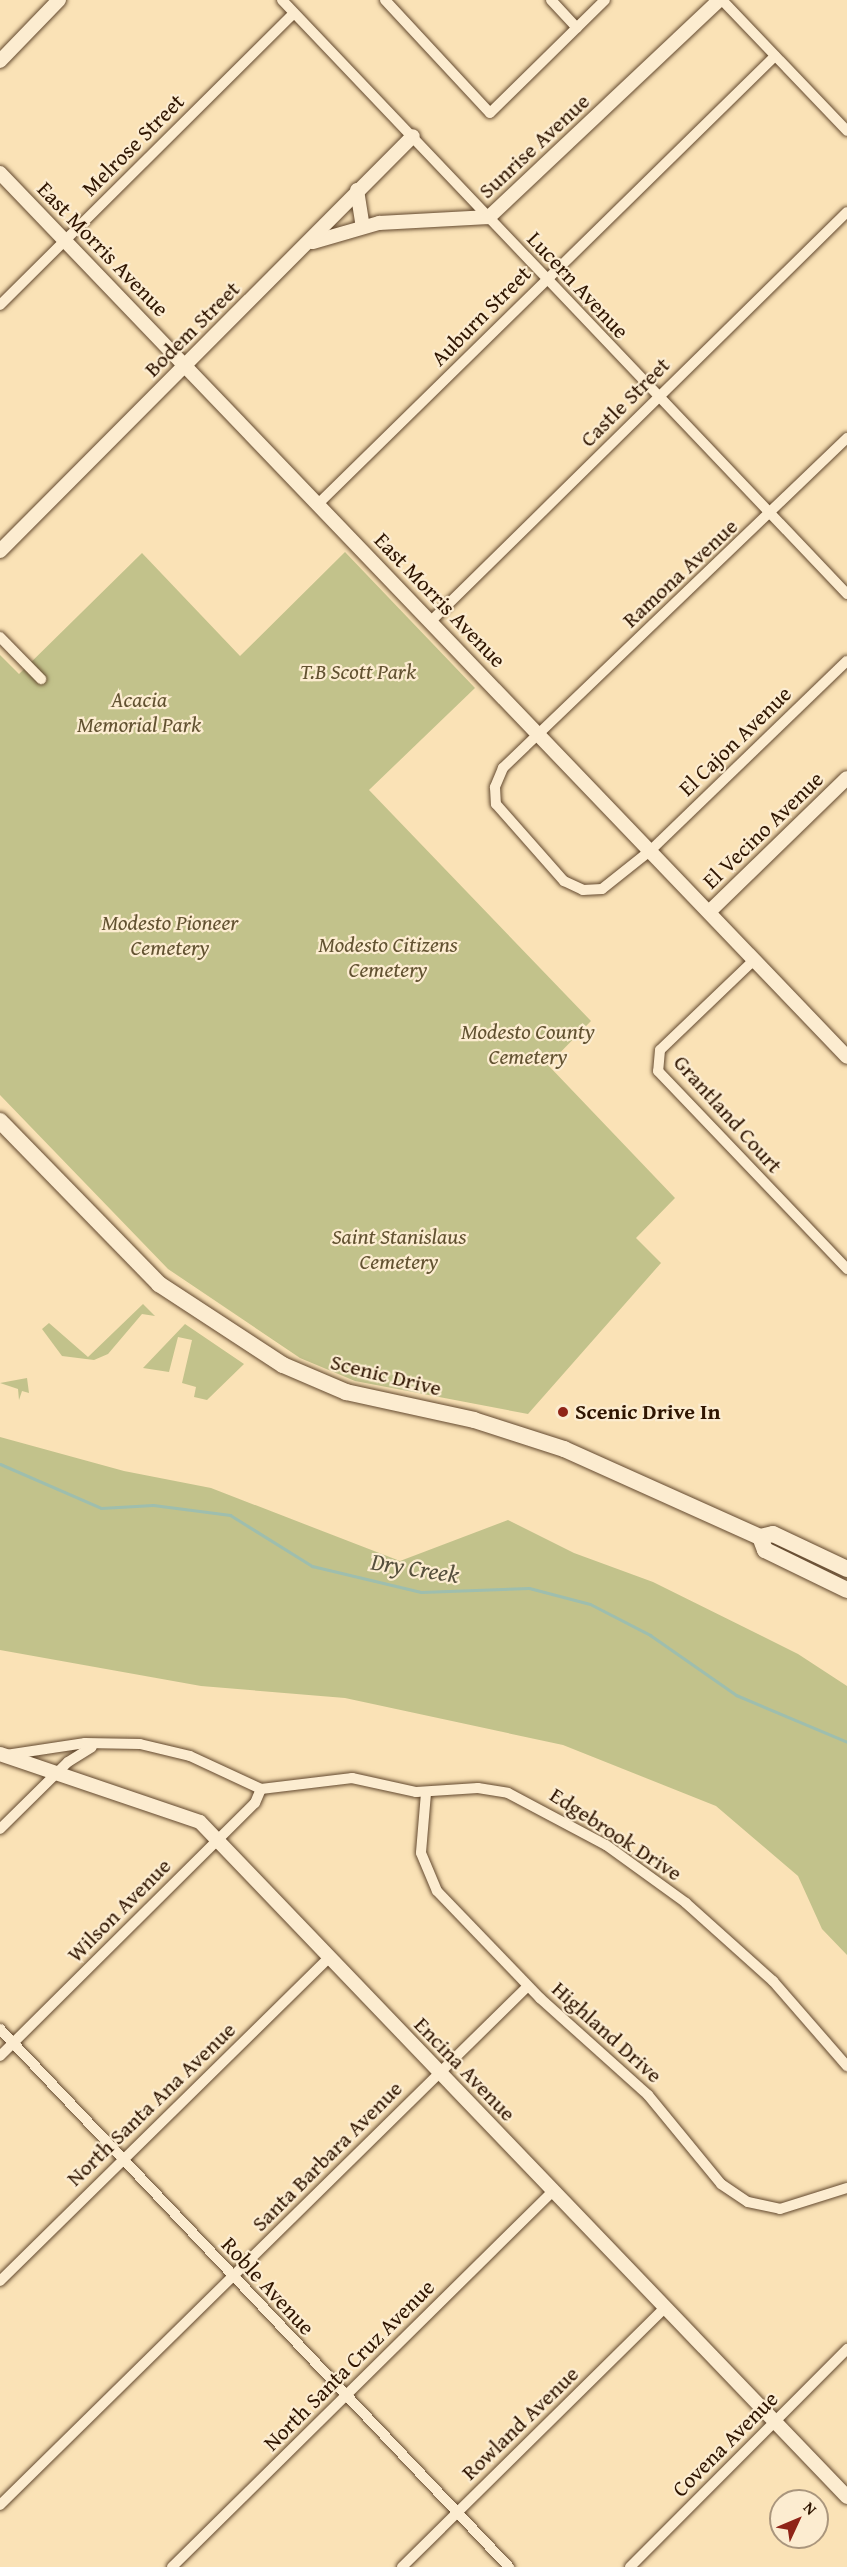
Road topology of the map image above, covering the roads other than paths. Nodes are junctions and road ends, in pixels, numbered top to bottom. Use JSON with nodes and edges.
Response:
{"nodes":[{"id":1,"x":59,"y":0,"type":"edge"},
{"id":2,"x":282,"y":0,"type":"edge"},
{"id":3,"x":385,"y":0,"type":"edge"},
{"id":4,"x":551,"y":0,"type":"edge"},
{"id":5,"x":605,"y":0,"type":"edge"},
{"id":6,"x":720,"y":0,"type":"edge"},
{"id":7,"x":294,"y":13,"type":"junction"},
{"id":8,"x":577,"y":28,"type":"junction"},
{"id":9,"x":775,"y":56,"type":"junction"},
{"id":10,"x":0,"y":61,"type":"edge"},
{"id":11,"x":847,"y":131,"type":"edge"},
{"id":12,"x":413,"y":136,"type":"junction"},
{"id":13,"x":0,"y":174,"type":"edge"},
{"id":14,"x":357,"y":190,"type":"junction"},
{"id":15,"x":847,"y":212,"type":"edge"},
{"id":16,"x":489,"y":217,"type":"junction"},
{"id":17,"x":363,"y":226,"type":"junction"},
{"id":18,"x":65,"y":240,"type":"junction"},
{"id":19,"x":304,"y":246,"type":"junction"},
{"id":20,"x":544,"y":281,"type":"junction"},
{"id":21,"x":0,"y":305,"type":"edge"},
{"id":22,"x":185,"y":366,"type":"junction"},
{"id":23,"x":657,"y":398,"type":"junction"},
{"id":24,"x":847,"y":438,"type":"edge"},
{"id":25,"x":318,"y":504,"type":"junction"},
{"id":26,"x":770,"y":514,"type":"junction"},
{"id":27,"x":0,"y":551,"type":"edge"},
{"id":28,"x":847,"y":594,"type":"edge"},
{"id":29,"x":431,"y":621,"type":"junction"},
{"id":30,"x":0,"y":637,"type":"edge"},
{"id":31,"x":847,"y":661,"type":"edge"},
{"id":32,"x":41,"y":679,"type":"dead end"},
{"id":33,"x":537,"y":734,"type":"junction"},
{"id":34,"x":847,"y":778,"type":"edge"},
{"id":35,"x":651,"y":850,"type":"junction"},
{"id":36,"x":709,"y":912,"type":"junction"},
{"id":37,"x":754,"y":960,"type":"junction"},
{"id":38,"x":847,"y":1057,"type":"edge"},
{"id":39,"x":0,"y":1121,"type":"edge"},
{"id":40,"x":847,"y":1269,"type":"edge"},
{"id":41,"x":760,"y":1537,"type":"junction"},
{"id":42,"x":847,"y":1569,"type":"edge"},
{"id":43,"x":847,"y":1590,"type":"edge"},
{"id":44,"x":92,"y":1747,"type":"junction"},
{"id":45,"x":2,"y":1755,"type":"edge"},
{"id":46,"x":57,"y":1772,"type":"junction"},
{"id":47,"x":261,"y":1789,"type":"junction"},
{"id":48,"x":426,"y":1793,"type":"junction"},
{"id":49,"x":0,"y":1829,"type":"edge"},
{"id":50,"x":217,"y":1839,"type":"junction"},
{"id":51,"x":330,"y":1957,"type":"junction"},
{"id":52,"x":528,"y":1986,"type":"junction"},
{"id":53,"x":0,"y":2029,"type":"edge"},
{"id":54,"x":14,"y":2043,"type":"junction"},
{"id":55,"x":0,"y":2056,"type":"edge"},
{"id":56,"x":847,"y":2066,"type":"edge"},
{"id":57,"x":440,"y":2073,"type":"junction"},
{"id":58,"x":122,"y":2160,"type":"junction"},
{"id":59,"x":847,"y":2188,"type":"edge"},
{"id":60,"x":553,"y":2191,"type":"junction"},
{"id":61,"x":232,"y":2277,"type":"junction"},
{"id":62,"x":0,"y":2281,"type":"edge"},
{"id":63,"x":665,"y":2308,"type":"junction"},
{"id":64,"x":847,"y":2349,"type":"edge"},
{"id":65,"x":346,"y":2396,"type":"junction"},
{"id":66,"x":774,"y":2422,"type":"junction"},
{"id":67,"x":847,"y":2498,"type":"edge"},
{"id":68,"x":0,"y":2505,"type":"edge"},
{"id":69,"x":457,"y":2512,"type":"junction"},
{"id":70,"x":172,"y":2567,"type":"edge"},
{"id":71,"x":402,"y":2567,"type":"edge"},
{"id":72,"x":509,"y":2567,"type":"edge"},
{"id":73,"x":630,"y":2567,"type":"edge"}],
"edges":[{"from":1,"to":10,"type":"street"},
{"from":2,"to":7,"type":"street","name":"Lucern Avenue"},
{"from":3,"to":8,"type":"street"},
{"from":4,"to":8,"type":"street"},
{"from":5,"to":8,"type":"street"},
{"from":6,"to":9,"type":"street"},
{"from":6,"to":16,"type":"street","name":"Sunrise Avenue"},
{"from":7,"to":12,"type":"street","name":"Lucern Avenue"},
{"from":7,"to":18,"type":"street","name":"Melrose Street"},
{"from":9,"to":11,"type":"street"},
{"from":9,"to":20,"type":"street","name":"Auburn Street"},
{"from":12,"to":14,"type":"street","name":"Bodem Street"},
{"from":12,"to":16,"type":"street","name":"Lucern Avenue"},
{"from":13,"to":18,"type":"street","name":"East Morris Avenue"},
{"from":14,"to":17,"type":"street"},
{"from":14,"to":19,"type":"street","name":"Bodem Street"},
{"from":15,"to":23,"type":"street","name":"Castle Street"},
{"from":16,"to":17,"type":"street","name":"Sunrise Avenue"},
{"from":16,"to":20,"type":"street","name":"Lucern Avenue"},
{"from":17,"to":19,"type":"street","name":"Sunrise Avenue"},
{"from":18,"to":21,"type":"street","name":"Melrose Street"},
{"from":18,"to":22,"type":"street","name":"East Morris Avenue"},
{"from":19,"to":22,"type":"street","name":"Bodem Street"},
{"from":20,"to":23,"type":"street","name":"Lucern Avenue"},
{"from":20,"to":25,"type":"street","name":"Auburn Street"},
{"from":22,"to":25,"type":"street","name":"East Morris Avenue"},
{"from":22,"to":27,"type":"street","name":"Bodem Street"},
{"from":23,"to":26,"type":"street","name":"Lucern Avenue"},
{"from":23,"to":29,"type":"street","name":"Castle Street"},
{"from":24,"to":26,"type":"street","name":"Ramona Avenue"},
{"from":25,"to":29,"type":"street","name":"East Morris Avenue"},
{"from":26,"to":28,"type":"street","name":"Lucern Avenue"},
{"from":26,"to":33,"type":"street","name":"Ramona Avenue"},
{"from":29,"to":33,"type":"street","name":"East Morris Avenue"},
{"from":30,"to":32,"type":"street"},
{"from":31,"to":35,"type":"street","name":"El Cajon Avenue"},
{"from":33,"to":35,"type":"street","name":"East Morris Avenue"},
{"from":33,"to":35,"type":"street","name":"Ramona Avenue"},
{"from":34,"to":36,"type":"street","name":"El Vecino Avenue"},
{"from":35,"to":36,"type":"street","name":"East Morris Avenue"},
{"from":36,"to":37,"type":"street","name":"East Morris Avenue"},
{"from":37,"to":38,"type":"street","name":"East Morris Avenue"},
{"from":37,"to":40,"type":"street","name":"Grantland Court"},
{"from":39,"to":41,"type":"main road","name":"Scenic Drive"},
{"from":41,"to":42,"type":"main road","name":"Scenic Drive"},
{"from":41,"to":43,"type":"main road","name":"Scenic Drive"},
{"from":44,"to":45,"type":"street"},
{"from":44,"to":46,"type":"street"},
{"from":44,"to":47,"type":"street"},
{"from":45,"to":46,"type":"street","name":"Encina Avenue"},
{"from":46,"to":49,"type":"street"},
{"from":46,"to":50,"type":"street","name":"Encina Avenue"},
{"from":47,"to":48,"type":"street","name":"Edgebrook Drive"},
{"from":47,"to":50,"type":"street","name":"Wilson Avenue"},
{"from":48,"to":52,"type":"street","name":"Highland Drive"},
{"from":48,"to":56,"type":"street","name":"Edgebrook Drive"},
{"from":50,"to":51,"type":"street","name":"Encina Avenue"},
{"from":50,"to":54,"type":"street","name":"Wilson Avenue"},
{"from":51,"to":57,"type":"street","name":"Encina Avenue"},
{"from":51,"to":58,"type":"street","name":"North Santa Ana Avenue"},
{"from":52,"to":57,"type":"street","name":"Santa Barbara Avenue"},
{"from":52,"to":59,"type":"street","name":"Highland Drive"},
{"from":53,"to":54,"type":"street","name":"Roble Avenue"},
{"from":54,"to":55,"type":"street","name":"Wilson Avenue"},
{"from":54,"to":58,"type":"street","name":"Roble Avenue"},
{"from":57,"to":60,"type":"street","name":"Encina Avenue"},
{"from":57,"to":61,"type":"street","name":"Santa Barbara Avenue"},
{"from":58,"to":61,"type":"street","name":"Roble Avenue"},
{"from":58,"to":62,"type":"street","name":"North Santa Ana Avenue"},
{"from":60,"to":63,"type":"street","name":"Encina Avenue"},
{"from":60,"to":65,"type":"street","name":"North Santa Cruz Avenue"},
{"from":61,"to":65,"type":"street","name":"Roble Avenue"},
{"from":61,"to":68,"type":"street","name":"Santa Barbara Avenue"},
{"from":63,"to":66,"type":"street","name":"Encina Avenue"},
{"from":63,"to":69,"type":"street","name":"Rowland Avenue"},
{"from":64,"to":66,"type":"street","name":"Covena Avenue"},
{"from":65,"to":69,"type":"street","name":"Roble Avenue"},
{"from":65,"to":70,"type":"street","name":"North Santa Cruz Avenue"},
{"from":66,"to":67,"type":"street","name":"Encina Avenue"},
{"from":66,"to":73,"type":"street","name":"Covena Avenue"},
{"from":69,"to":71,"type":"street","name":"Rowland Avenue"},
{"from":69,"to":72,"type":"street","name":"Roble Avenue"}]}
